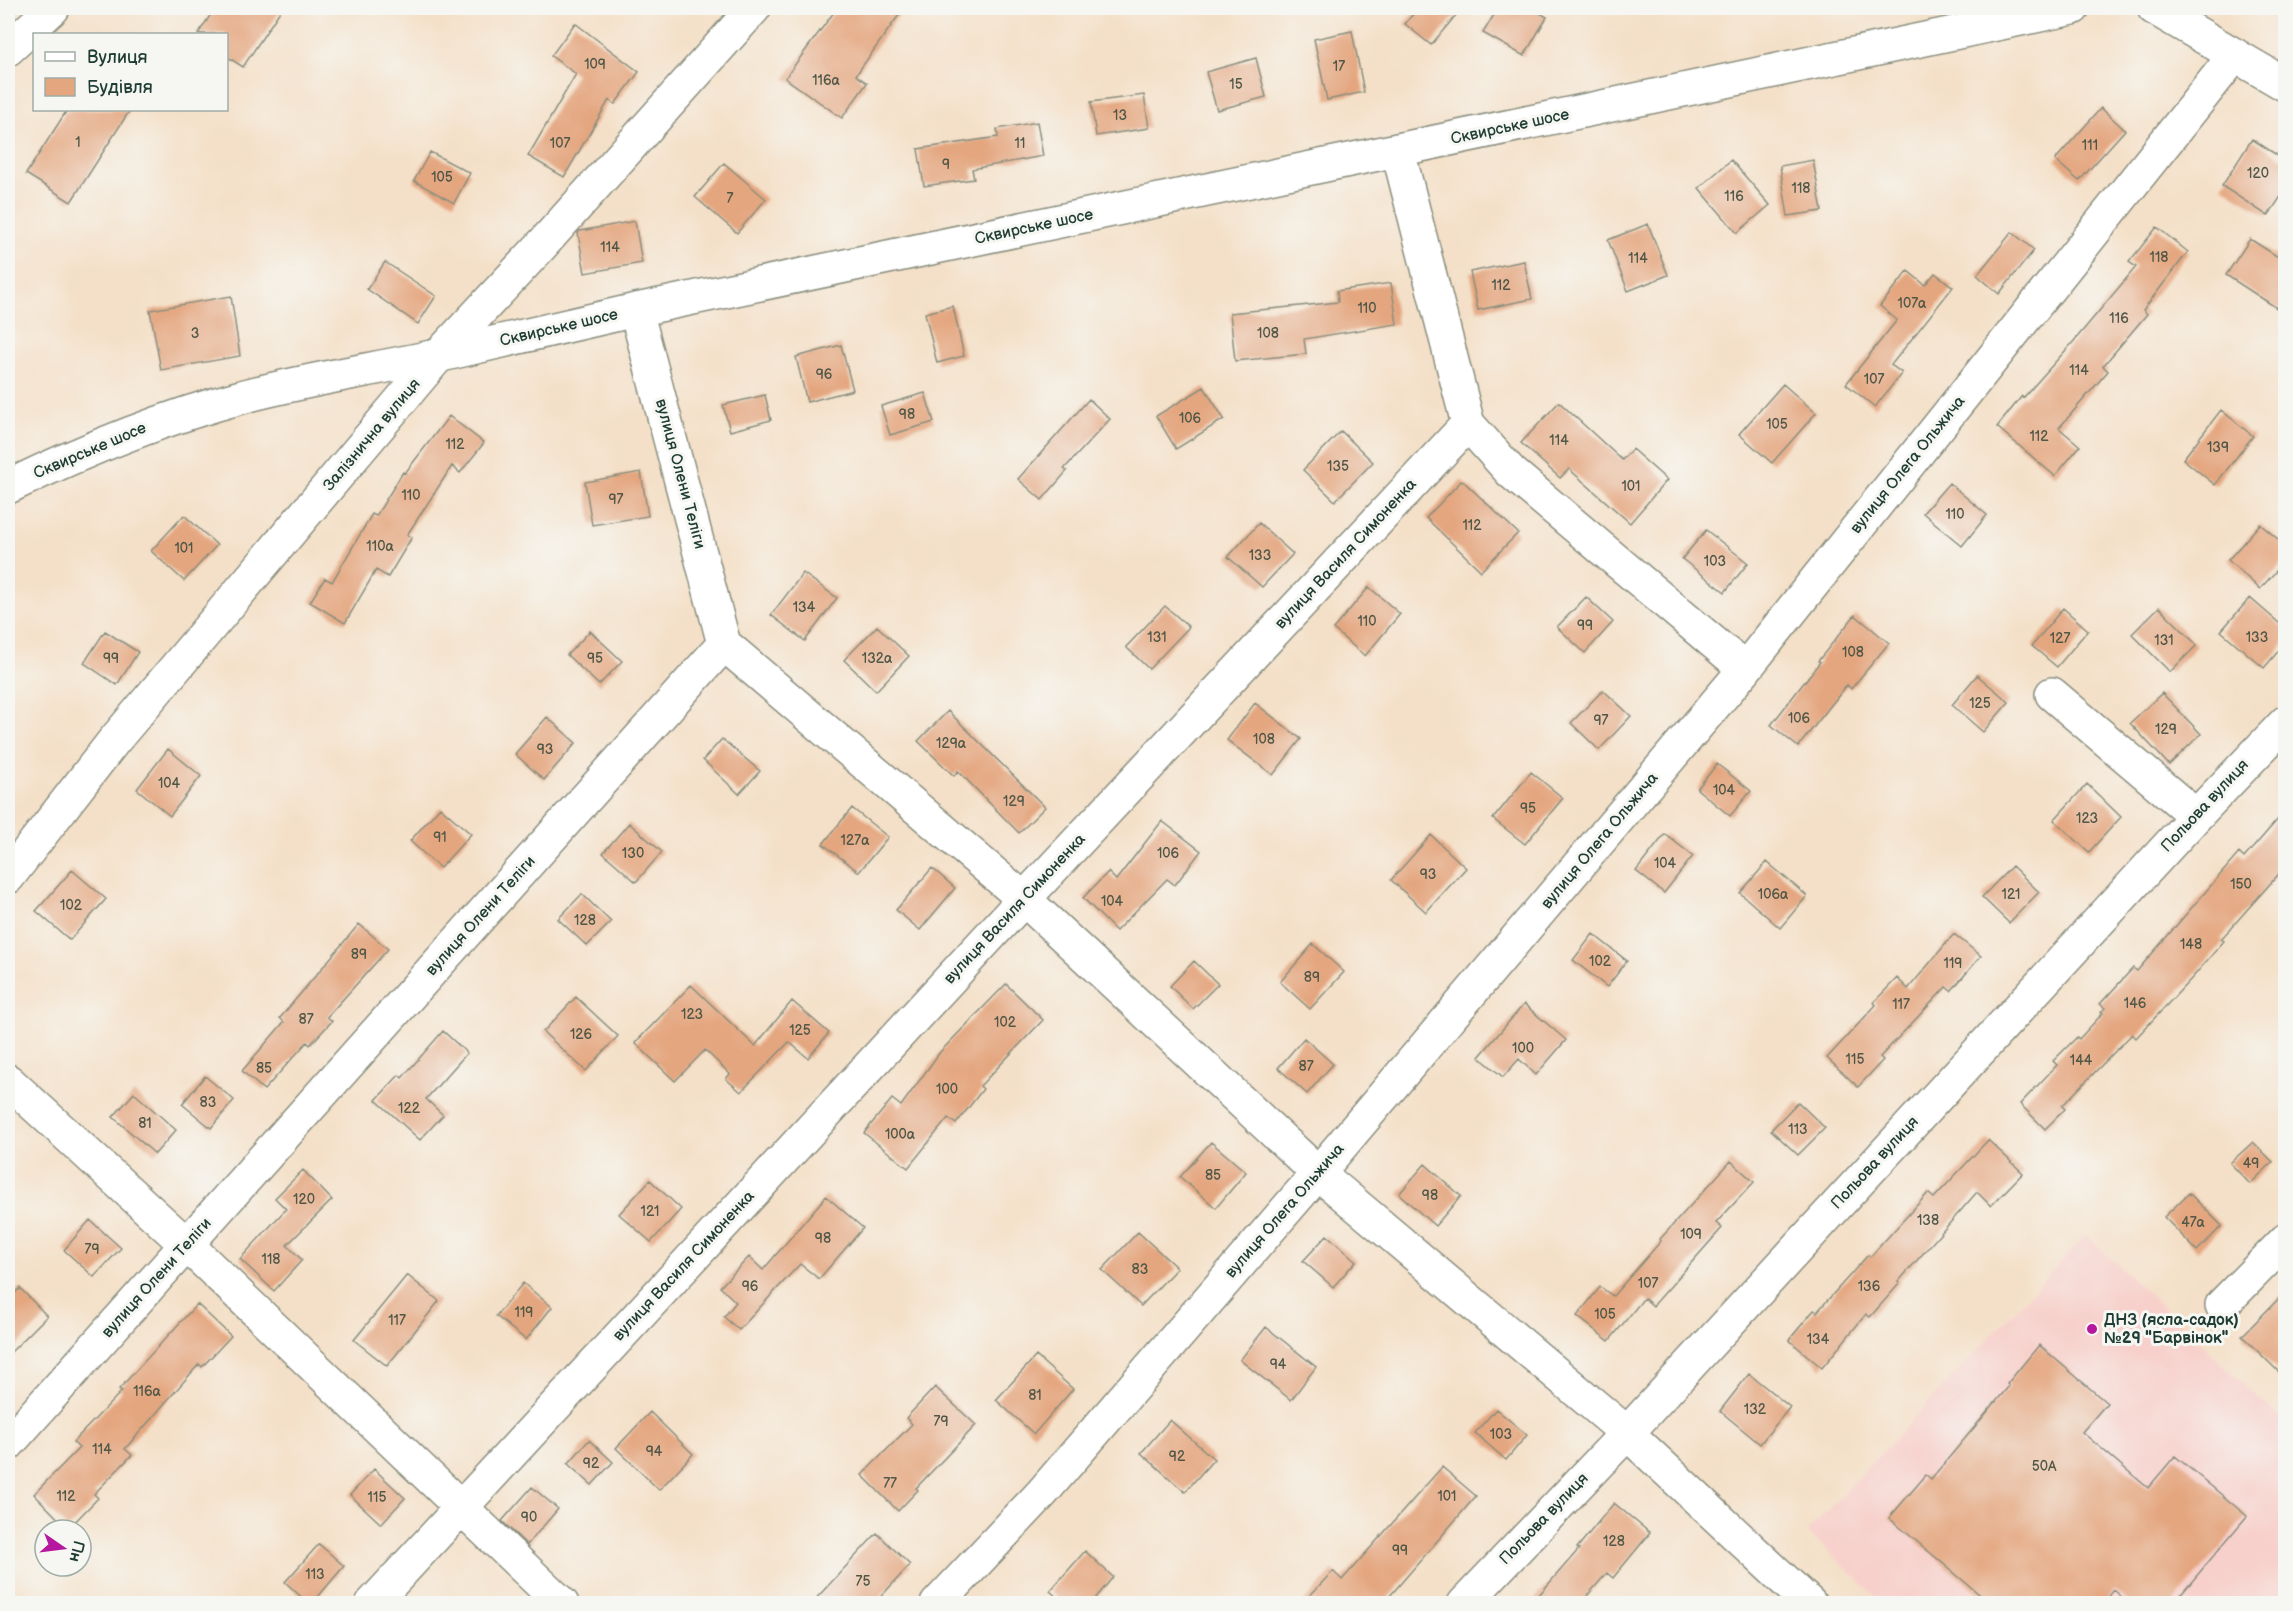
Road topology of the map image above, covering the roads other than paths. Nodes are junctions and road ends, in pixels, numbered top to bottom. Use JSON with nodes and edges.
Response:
{"nodes":[{"id":1,"x":53,"y":8,"type":"edge"},
{"id":2,"x":754,"y":8,"type":"edge"},
{"id":3,"x":2073,"y":8,"type":"edge"},
{"id":4,"x":2154,"y":8,"type":"edge"},
{"id":5,"x":8,"y":49,"type":"edge"},
{"id":6,"x":2235,"y":55,"type":"junction"},
{"id":7,"x":2286,"y":85,"type":"edge"},
{"id":8,"x":1398,"y":151,"type":"junction"},
{"id":9,"x":636,"y":310,"type":"junction"},
{"id":10,"x":439,"y":355,"type":"junction"},
{"id":11,"x":1468,"y":423,"type":"junction"},
{"id":12,"x":8,"y":487,"type":"edge"},
{"id":13,"x":724,"y":644,"type":"junction"},
{"id":14,"x":1746,"y":669,"type":"junction"},
{"id":15,"x":2052,"y":694,"type":"dead end"},
{"id":16,"x":2286,"y":722,"type":"edge"},
{"id":17,"x":2196,"y":816,"type":"junction"},
{"id":18,"x":8,"y":877,"type":"edge"},
{"id":19,"x":1024,"y":899,"type":"junction"},
{"id":20,"x":8,"y":1081,"type":"edge"},
{"id":21,"x":1318,"y":1173,"type":"junction"},
{"id":22,"x":2286,"y":1240,"type":"edge"},
{"id":23,"x":187,"y":1245,"type":"junction"},
{"id":24,"x":2222,"y":1305,"type":"dead end"},
{"id":25,"x":1627,"y":1432,"type":"junction"},
{"id":26,"x":8,"y":1444,"type":"edge"},
{"id":27,"x":459,"y":1508,"type":"junction"},
{"id":28,"x":1809,"y":1603,"type":"edge"},
{"id":29,"x":372,"y":1604,"type":"edge"},
{"id":30,"x":562,"y":1604,"type":"edge"},
{"id":31,"x":937,"y":1604,"type":"edge"},
{"id":32,"x":1464,"y":1604,"type":"edge"}],
"edges":[{"from":1,"to":5,"type":"street"},
{"from":2,"to":10,"type":"street","name":"Залізнична вулиця"},
{"from":3,"to":8,"type":"street","name":"Сквирське шосе"},
{"from":4,"to":6,"type":"street"},
{"from":6,"to":7,"type":"street"},
{"from":6,"to":14,"type":"street","name":"вулиця Олега Ольжича"},
{"from":8,"to":9,"type":"street","name":"Сквирське шосе"},
{"from":8,"to":11,"type":"street"},
{"from":9,"to":10,"type":"street","name":"Сквирське шосе"},
{"from":9,"to":13,"type":"street","name":"вулиця Олени Теліги"},
{"from":10,"to":12,"type":"street","name":"Сквирське шосе"},
{"from":10,"to":18,"type":"street","name":"Залізнична вулиця"},
{"from":11,"to":14,"type":"street"},
{"from":11,"to":19,"type":"street","name":"вулиця Василя Симоненка"},
{"from":13,"to":19,"type":"street"},
{"from":13,"to":23,"type":"street","name":"вулиця Олени Теліги"},
{"from":14,"to":21,"type":"street","name":"вулиця Олега Ольжича"},
{"from":15,"to":17,"type":"street"},
{"from":16,"to":17,"type":"street","name":"Польова вулиця"},
{"from":17,"to":25,"type":"street","name":"Польова вулиця"},
{"from":19,"to":21,"type":"street"},
{"from":19,"to":27,"type":"street","name":"вулиця Василя Симоненка"},
{"from":20,"to":23,"type":"street"},
{"from":21,"to":25,"type":"street"},
{"from":21,"to":31,"type":"street","name":"вулиця Олега Ольжича"},
{"from":22,"to":24,"type":"street"},
{"from":23,"to":26,"type":"street","name":"вулиця Олени Теліги"},
{"from":23,"to":27,"type":"street"},
{"from":25,"to":28,"type":"street"},
{"from":25,"to":32,"type":"street","name":"Польова вулиця"},
{"from":27,"to":29,"type":"street","name":"вулиця Василя Симоненка"},
{"from":27,"to":30,"type":"street"}]}
